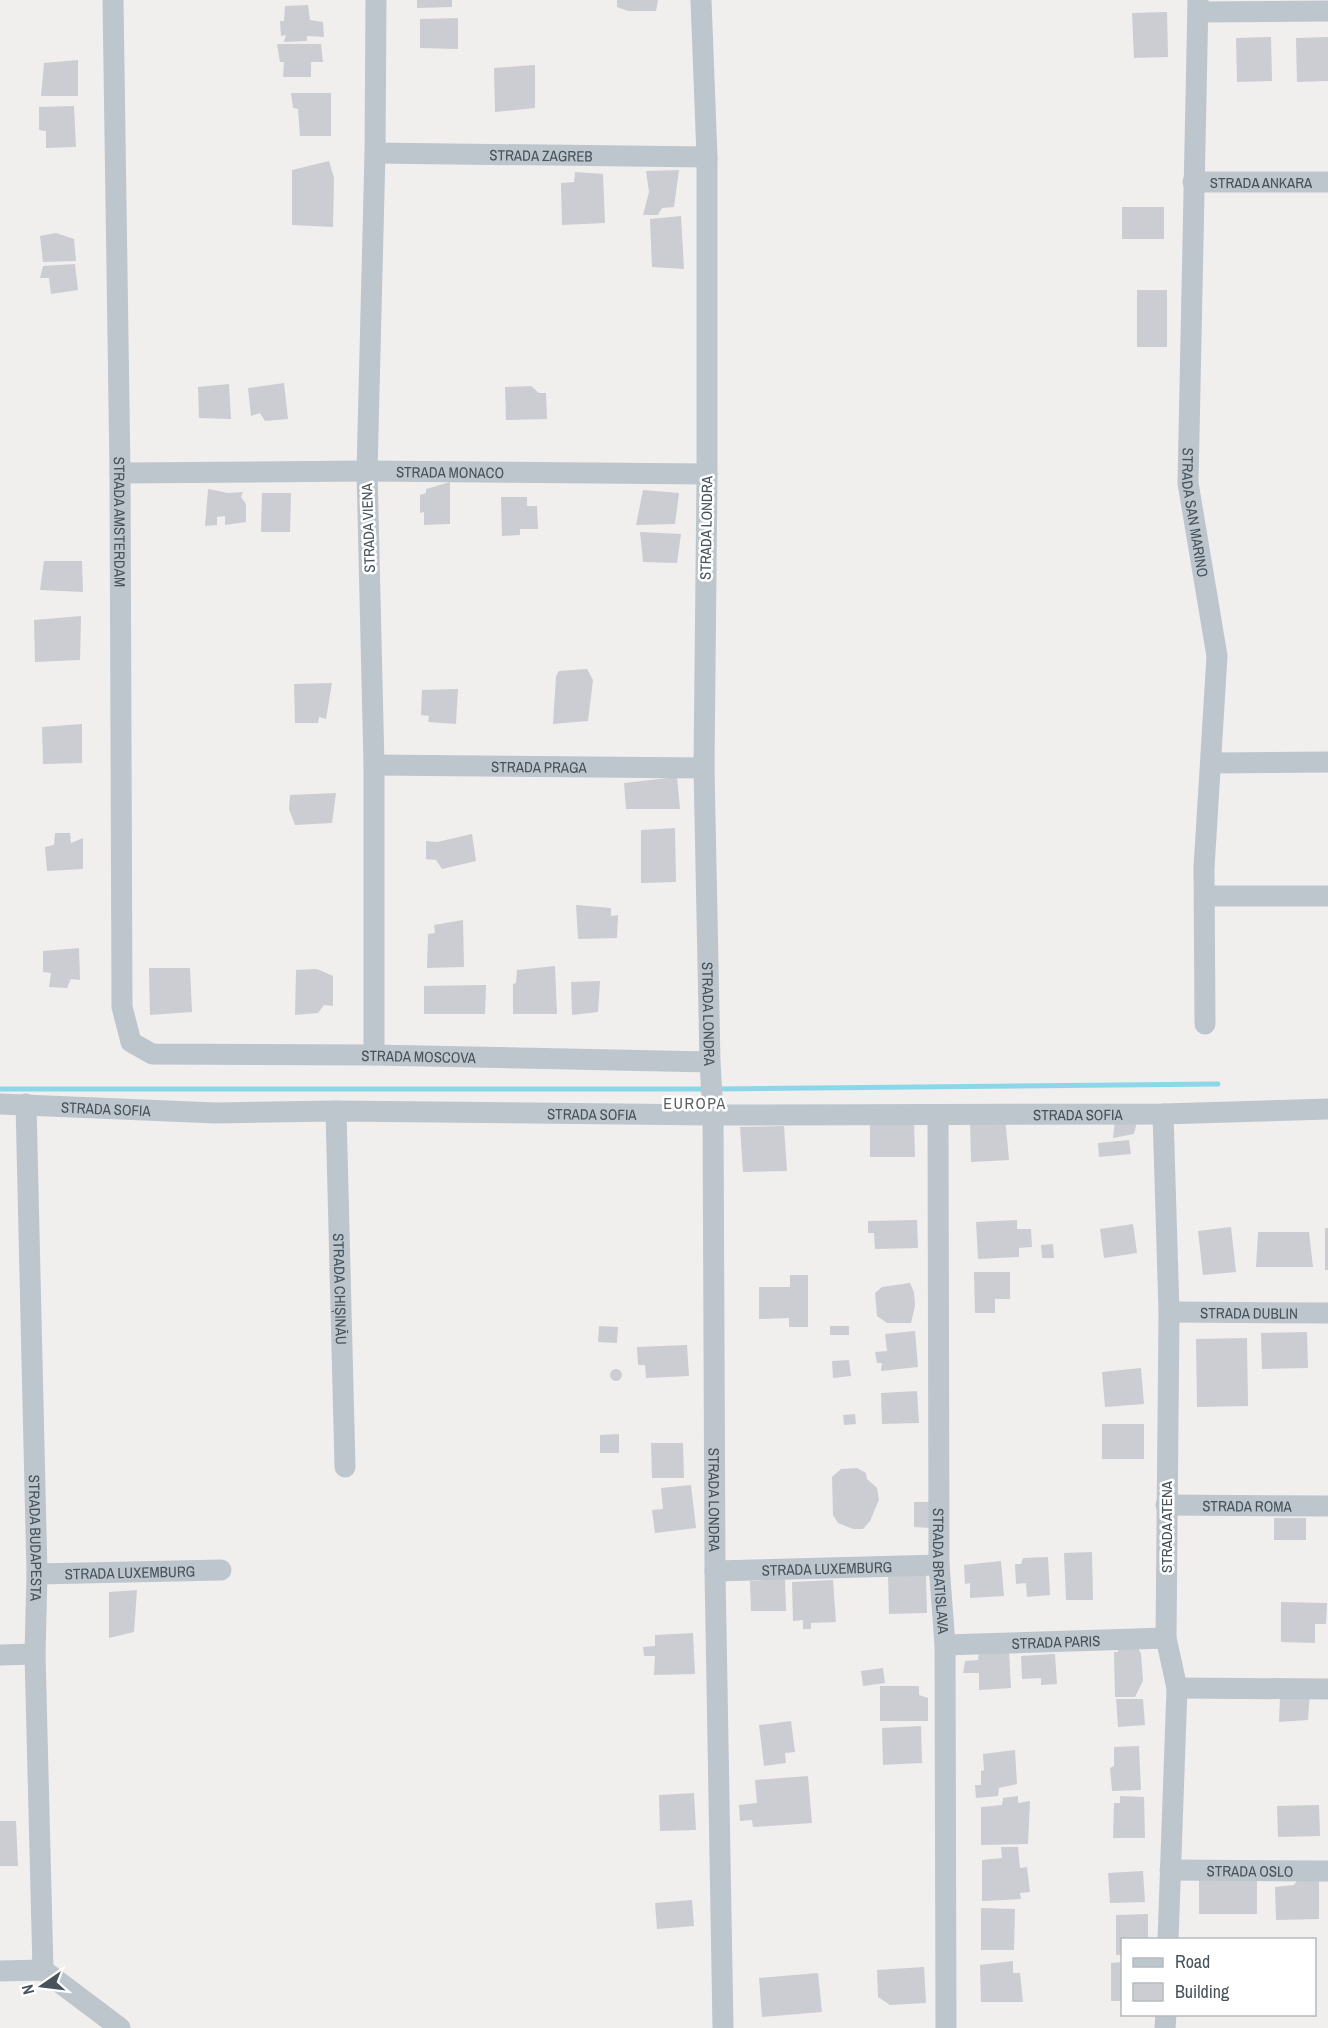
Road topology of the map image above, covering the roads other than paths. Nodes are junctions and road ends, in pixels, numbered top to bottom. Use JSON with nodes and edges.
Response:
{"nodes":[{"id":1,"x":113,"y":0,"type":"edge"},
{"id":2,"x":376,"y":0,"type":"edge"},
{"id":3,"x":701,"y":0,"type":"edge"},
{"id":4,"x":1198,"y":6,"type":"edge"},
{"id":5,"x":1328,"y":11,"type":"edge"},
{"id":6,"x":375,"y":153,"type":"junction"},
{"id":7,"x":707,"y":157,"type":"junction"},
{"id":8,"x":1193,"y":182,"type":"junction"},
{"id":9,"x":1328,"y":182,"type":"edge"},
{"id":10,"x":367,"y":471,"type":"junction"},
{"id":11,"x":120,"y":473,"type":"junction"},
{"id":12,"x":707,"y":474,"type":"junction"},
{"id":13,"x":1328,"y":762,"type":"edge"},
{"id":14,"x":1211,"y":763,"type":"junction"},
{"id":15,"x":374,"y":765,"type":"junction"},
{"id":16,"x":704,"y":768,"type":"junction"},
{"id":17,"x":1205,"y":896,"type":"junction"},
{"id":18,"x":1328,"y":896,"type":"edge"},
{"id":19,"x":1205,"y":1024,"type":"dead end"},
{"id":20,"x":131,"y":1042,"type":"joint"},
{"id":21,"x":374,"y":1055,"type":"junction"},
{"id":22,"x":710,"y":1070,"type":"junction"},
{"id":23,"x":0,"y":1104,"type":"edge"},
{"id":24,"x":26,"y":1104,"type":"junction"},
{"id":25,"x":712,"y":1108,"type":"junction"},
{"id":26,"x":1328,"y":1109,"type":"edge"},
{"id":27,"x":336,"y":1111,"type":"junction"},
{"id":28,"x":1163,"y":1114,"type":"junction"},
{"id":29,"x":938,"y":1115,"type":"junction"},
{"id":30,"x":1169,"y":1312,"type":"junction"},
{"id":31,"x":1328,"y":1313,"type":"edge"},
{"id":32,"x":345,"y":1467,"type":"dead end"},
{"id":33,"x":1166,"y":1505,"type":"junction"},
{"id":34,"x":1328,"y":1506,"type":"edge"},
{"id":35,"x":939,"y":1566,"type":"junction"},
{"id":36,"x":221,"y":1570,"type":"dead end"},
{"id":37,"x":715,"y":1571,"type":"junction"},
{"id":38,"x":37,"y":1574,"type":"junction"},
{"id":39,"x":1166,"y":1638,"type":"junction"},
{"id":40,"x":945,"y":1645,"type":"junction"},
{"id":41,"x":35,"y":1654,"type":"junction"},
{"id":42,"x":0,"y":1655,"type":"edge"},
{"id":43,"x":1178,"y":1688,"type":"junction"},
{"id":44,"x":1328,"y":1689,"type":"edge"},
{"id":45,"x":1170,"y":1870,"type":"junction"},
{"id":46,"x":1328,"y":1871,"type":"edge"},
{"id":47,"x":1168,"y":1938,"type":"edge"},
{"id":48,"x":43,"y":1970,"type":"junction"},
{"id":49,"x":0,"y":1971,"type":"edge"},
{"id":50,"x":120,"y":2028,"type":"edge"},
{"id":51,"x":723,"y":2028,"type":"edge"},
{"id":52,"x":946,"y":2028,"type":"edge"}],
"edges":[{"from":1,"to":11,"type":"street","name":"STRADA AMSTERDAM"},
{"from":2,"to":6,"type":"street","name":"STRADA VIENA"},
{"from":3,"to":7,"type":"street","name":"STRADA LONDRA"},
{"from":4,"to":5,"type":"street"},
{"from":4,"to":8,"type":"street","name":"STRADA SAN MARINO"},
{"from":6,"to":7,"type":"street","name":"STRADA ZAGREB"},
{"from":6,"to":10,"type":"street","name":"STRADA VIENA"},
{"from":7,"to":12,"type":"street","name":"STRADA LONDRA"},
{"from":8,"to":9,"type":"street","name":"STRADA ANKARA"},
{"from":8,"to":14,"type":"street","name":"STRADA SAN MARINO"},
{"from":10,"to":11,"type":"street","name":"STRADA MONACO"},
{"from":10,"to":12,"type":"street","name":"STRADA MONACO"},
{"from":10,"to":15,"type":"street","name":"STRADA VIENA"},
{"from":11,"to":20,"type":"street","name":"STRADA AMSTERDAM"},
{"from":12,"to":16,"type":"street","name":"STRADA LONDRA"},
{"from":13,"to":14,"type":"street"},
{"from":14,"to":17,"type":"street","name":"STRADA SAN MARINO"},
{"from":15,"to":16,"type":"street","name":"STRADA PRAGA"},
{"from":15,"to":21,"type":"street","name":"STRADA VIENA"},
{"from":16,"to":22,"type":"street","name":"STRADA LONDRA"},
{"from":17,"to":18,"type":"street"},
{"from":17,"to":19,"type":"street","name":"STRADA SAN MARINO"},
{"from":20,"to":21,"type":"street","name":"STRADA MOSCOVA"},
{"from":21,"to":22,"type":"street","name":"STRADA MOSCOVA"},
{"from":22,"to":25,"type":"street","name":"STRADA LONDRA"},
{"from":23,"to":24,"type":"street","name":"STRADA SOFIA"},
{"from":24,"to":27,"type":"street","name":"STRADA SOFIA"},
{"from":24,"to":38,"type":"street","name":"STRADA BUDAPESTA"},
{"from":25,"to":27,"type":"street","name":"STRADA SOFIA"},
{"from":25,"to":29,"type":"street","name":"STRADA SOFIA"},
{"from":25,"to":37,"type":"street","name":"STRADA LONDRA"},
{"from":26,"to":28,"type":"street","name":"STRADA SOFIA"},
{"from":27,"to":32,"type":"street","name":"STRADA CHIȘINĂU"},
{"from":28,"to":29,"type":"street","name":"STRADA SOFIA"},
{"from":28,"to":30,"type":"street","name":"STRADA ATENA"},
{"from":29,"to":35,"type":"street","name":"STRADA BRATISLAVA"},
{"from":30,"to":31,"type":"street","name":"STRADA DUBLIN"},
{"from":30,"to":33,"type":"street","name":"STRADA ATENA"},
{"from":33,"to":34,"type":"street","name":"STRADA ROMA"},
{"from":33,"to":39,"type":"street","name":"STRADA ATENA"},
{"from":35,"to":37,"type":"street","name":"STRADA LUXEMBURG"},
{"from":35,"to":40,"type":"street","name":"STRADA BRATISLAVA"},
{"from":36,"to":38,"type":"street","name":"STRADA LUXEMBURG"},
{"from":37,"to":51,"type":"street","name":"STRADA LONDRA"},
{"from":38,"to":41,"type":"street","name":"STRADA BUDAPESTA"},
{"from":39,"to":40,"type":"street","name":"STRADA PARIS"},
{"from":39,"to":43,"type":"street","name":"STRADA ATENA"},
{"from":40,"to":52,"type":"street","name":"STRADA BRATISLAVA"},
{"from":41,"to":42,"type":"street"},
{"from":41,"to":48,"type":"street","name":"STRADA BUDAPESTA"},
{"from":43,"to":44,"type":"street"},
{"from":43,"to":45,"type":"street","name":"STRADA ATENA"},
{"from":45,"to":46,"type":"street","name":"STRADA OSLO"},
{"from":45,"to":47,"type":"street","name":"STRADA ATENA"},
{"from":48,"to":49,"type":"street"},
{"from":48,"to":50,"type":"street"}]}
